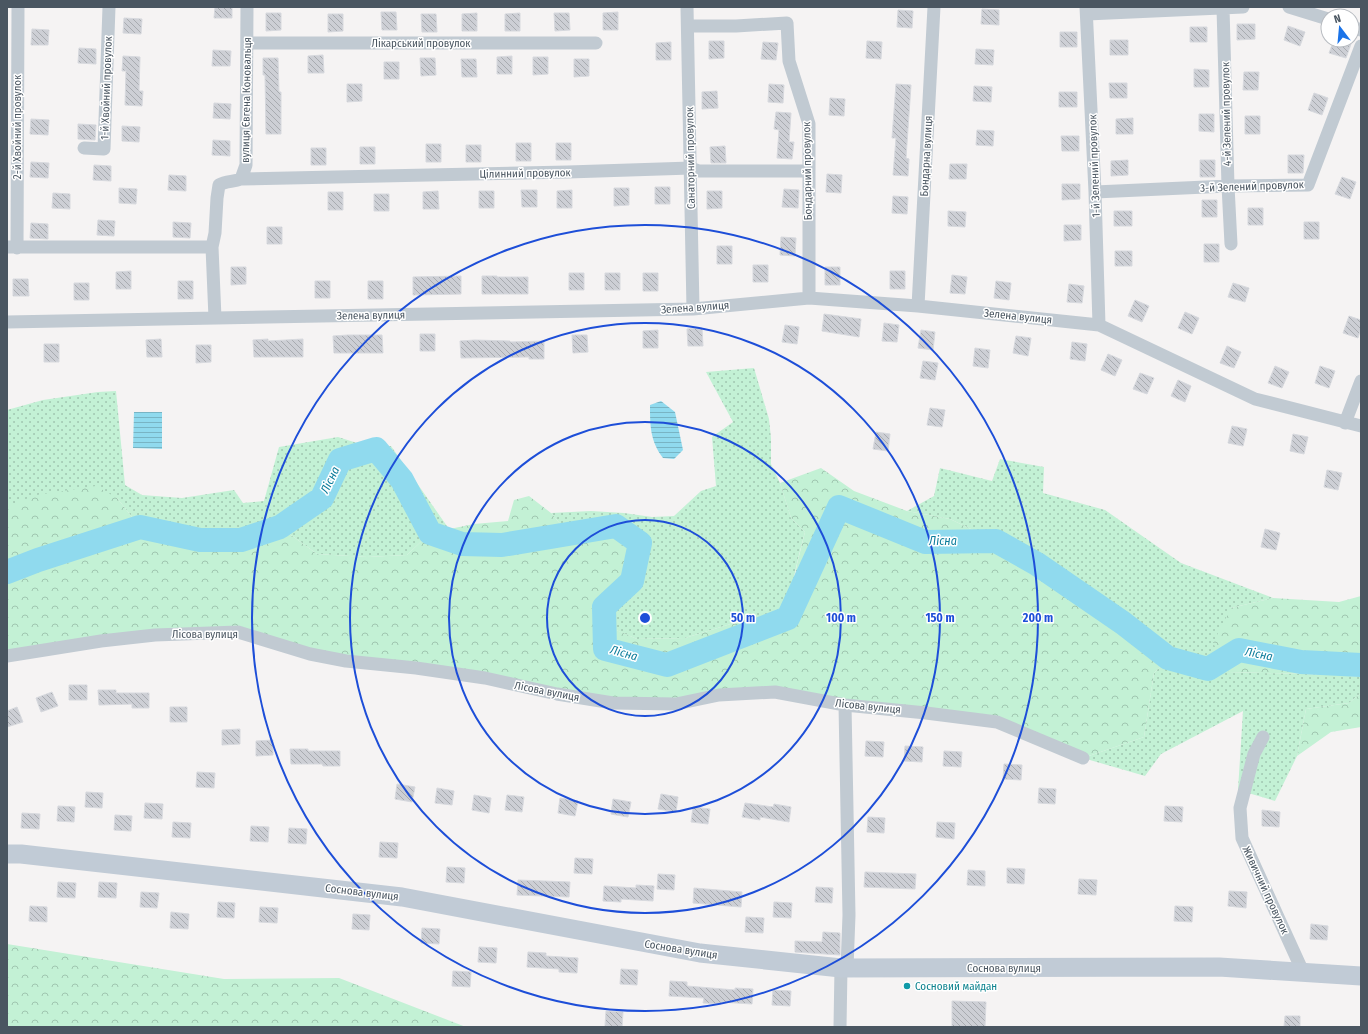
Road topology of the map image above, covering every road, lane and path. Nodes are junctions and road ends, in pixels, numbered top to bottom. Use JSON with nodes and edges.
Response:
{"nodes":[{"id":1,"x":18,"y":7,"type":"edge"},
{"id":2,"x":109,"y":7,"type":"edge"},
{"id":3,"x":247,"y":7,"type":"edge"},
{"id":4,"x":687,"y":7,"type":"edge"},
{"id":5,"x":934,"y":7,"type":"edge"},
{"id":6,"x":1243,"y":7,"type":"edge"},
{"id":7,"x":1289,"y":7,"type":"edge"},
{"id":8,"x":1224,"y":8,"type":"edge"},
{"id":9,"x":1086,"y":10,"type":"edge"},
{"id":10,"x":1320,"y":17,"type":"edge"},
{"id":11,"x":688,"y":26,"type":"junction"},
{"id":12,"x":247,"y":43,"type":"junction"},
{"id":13,"x":596,"y":43,"type":"dead end"},
{"id":14,"x":1361,"y":46,"type":"edge"},
{"id":15,"x":84,"y":148,"type":"dead end"},
{"id":16,"x":690,"y":168,"type":"junction"},
{"id":17,"x":808,"y":171,"type":"junction"},
{"id":18,"x":241,"y":179,"type":"junction"},
{"id":19,"x":1228,"y":186,"type":"junction"},
{"id":20,"x":1095,"y":192,"type":"junction"},
{"id":21,"x":1231,"y":244,"type":"dead end"},
{"id":22,"x":212,"y":247,"type":"junction"},
{"id":23,"x":12,"y":248,"type":"edge"},
{"id":24,"x":809,"y":298,"type":"junction"},
{"id":25,"x":918,"y":306,"type":"junction"},
{"id":26,"x":693,"y":310,"type":"junction"},
{"id":27,"x":214,"y":318,"type":"junction"},
{"id":28,"x":7,"y":322,"type":"edge"},
{"id":29,"x":1099,"y":325,"type":"junction"},
{"id":30,"x":1361,"y":381,"type":"edge"},
{"id":31,"x":1345,"y":422,"type":"junction"},
{"id":32,"x":1361,"y":426,"type":"edge"},
{"id":33,"x":7,"y":656,"type":"edge"},
{"id":34,"x":845,"y":705,"type":"junction"},
{"id":35,"x":1263,"y":737,"type":"dead end"},
{"id":36,"x":1083,"y":758,"type":"dead end"},
{"id":37,"x":7,"y":854,"type":"edge"},
{"id":38,"x":844,"y":968,"type":"junction"},
{"id":39,"x":1303,"y":972,"type":"junction"},
{"id":40,"x":1361,"y":976,"type":"edge"},
{"id":41,"x":840,"y":1027,"type":"edge"}],
"edges":[{"from":1,"to":23,"type":"street","name":"2-й Хвойний провулок"},
{"from":2,"to":15,"type":"street","name":"1-й Хвойний провулок"},
{"from":3,"to":12,"type":"street","name":"вулиця Євгена Коновальця"},
{"from":4,"to":11,"type":"street","name":"Санаторний провулок"},
{"from":5,"to":25,"type":"street","name":"Бондарна вулиця"},
{"from":6,"to":8,"type":"street"},
{"from":7,"to":10,"type":"street"},
{"from":8,"to":9,"type":"street"},
{"from":8,"to":19,"type":"street","name":"4-й Зелений провулок"},
{"from":9,"to":20,"type":"street","name":"1-й Зелений провулок"},
{"from":11,"to":16,"type":"street","name":"Санаторний провулок"},
{"from":11,"to":17,"type":"street","name":"Бондарний провулок"},
{"from":12,"to":13,"type":"street","name":"Лікарський провулок"},
{"from":12,"to":18,"type":"street","name":"вулиця Євгена Коновальця"},
{"from":14,"to":19,"type":"street","name":"3-й Зелений провулок"},
{"from":16,"to":17,"type":"street","name":"Цілинний провулок"},
{"from":16,"to":18,"type":"street","name":"Цілинний провулок"},
{"from":16,"to":26,"type":"street","name":"Санаторний провулок"},
{"from":17,"to":24,"type":"street","name":"Бондарний провулок"},
{"from":18,"to":22,"type":"street","name":"вулиця Євгена Коновальця"},
{"from":19,"to":20,"type":"street","name":"3-й Зелений провулок"},
{"from":19,"to":21,"type":"street","name":"4-й Зелений провулок"},
{"from":20,"to":29,"type":"street","name":"1-й Зелений провулок"},
{"from":22,"to":23,"type":"street"},
{"from":22,"to":27,"type":"street"},
{"from":24,"to":25,"type":"street","name":"Зелена вулиця"},
{"from":24,"to":26,"type":"street","name":"Зелена вулиця"},
{"from":25,"to":29,"type":"street","name":"Зелена вулиця"},
{"from":26,"to":27,"type":"street","name":"Зелена вулиця"},
{"from":27,"to":28,"type":"street","name":"Зелена вулиця"},
{"from":29,"to":31,"type":"street","name":"Зелена вулиця"},
{"from":30,"to":31,"type":"street"},
{"from":31,"to":32,"type":"street","name":"Зелена вулиця"},
{"from":33,"to":34,"type":"street","name":"Лісова вулиця"},
{"from":34,"to":36,"type":"street","name":"Лісова вулиця"},
{"from":34,"to":38,"type":"street"},
{"from":35,"to":39,"type":"street","name":"Живичний провулок"},
{"from":37,"to":38,"type":"street","name":"Соснова вулиця"},
{"from":38,"to":39,"type":"street","name":"Соснова вулиця"},
{"from":38,"to":41,"type":"street"},
{"from":39,"to":40,"type":"street","name":"Соснова вулиця"}]}
